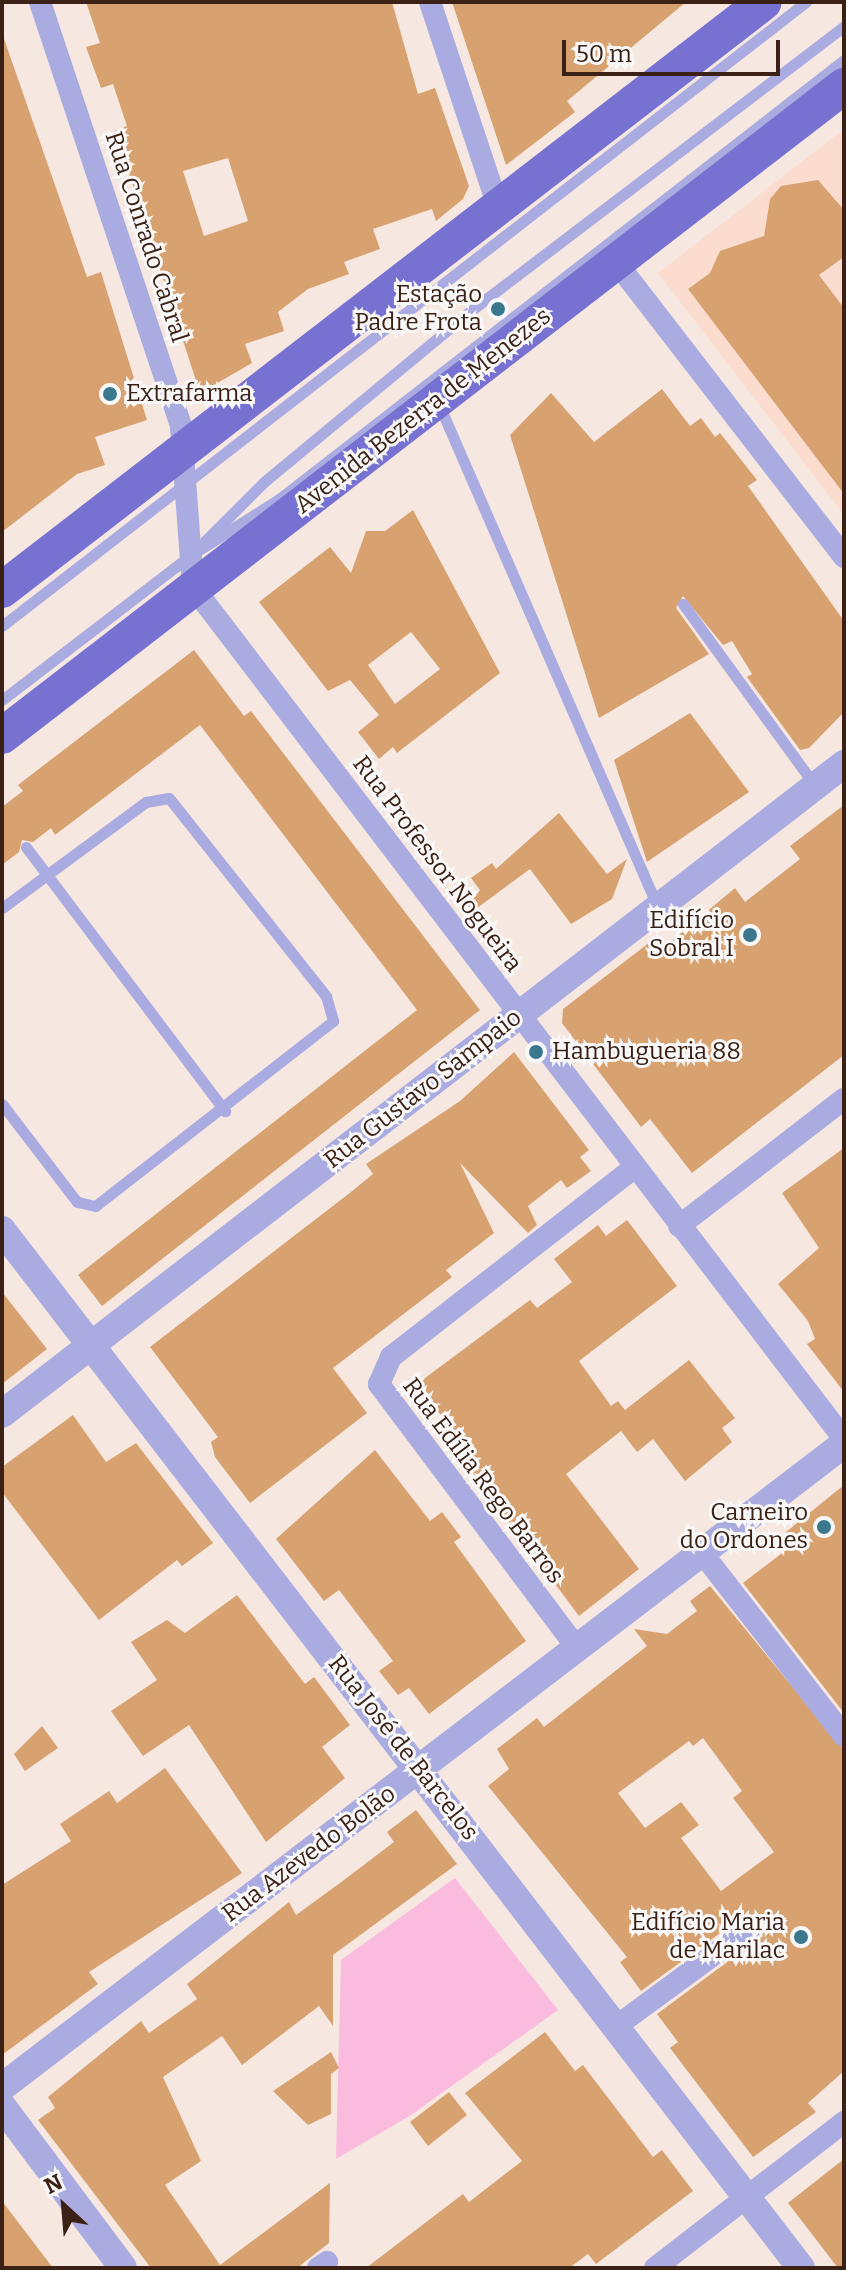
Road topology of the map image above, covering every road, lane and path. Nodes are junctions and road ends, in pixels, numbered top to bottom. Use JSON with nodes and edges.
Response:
{"nodes":[{"id":1,"x":40,"y":2,"type":"edge"},
{"id":2,"x":430,"y":2,"type":"edge"},
{"id":3,"x":764,"y":2,"type":"edge"},
{"id":4,"x":806,"y":2,"type":"edge"},
{"id":5,"x":844,"y":26,"type":"edge"},
{"id":6,"x":844,"y":60,"type":"edge"},
{"id":7,"x":844,"y":86,"type":"edge"},
{"id":8,"x":498,"y":207,"type":"junction"},
{"id":9,"x":616,"y":262,"type":"junction"},
{"id":10,"x":437,"y":401,"type":"junction"},
{"id":11,"x":184,"y":467,"type":"junction"},
{"id":12,"x":844,"y":557,"type":"edge"},
{"id":13,"x":192,"y":571,"type":"junction"},
{"id":14,"x":2,"y":590,"type":"edge"},
{"id":15,"x":683,"y":604,"type":"dead end"},
{"id":16,"x":2,"y":626,"type":"edge"},
{"id":17,"x":2,"y":700,"type":"edge"},
{"id":18,"x":2,"y":736,"type":"edge"},
{"id":19,"x":844,"y":764,"type":"edge"},
{"id":20,"x":815,"y":787,"type":"junction"},
{"id":21,"x":26,"y":847,"type":"dead end"},
{"id":22,"x":47,"y":875,"type":"junction"},
{"id":23,"x":2,"y":908,"type":"edge"},
{"id":24,"x":659,"y":909,"type":"junction"},
{"id":25,"x":519,"y":1015,"type":"junction"},
{"id":26,"x":844,"y":1099,"type":"edge"},
{"id":27,"x":2,"y":1104,"type":"edge"},
{"id":28,"x":225,"y":1111,"type":"junction"},
{"id":29,"x":634,"y":1168,"type":"junction"},
{"id":30,"x":679,"y":1226,"type":"junction"},
{"id":31,"x":2,"y":1230,"type":"edge"},
{"id":32,"x":90,"y":1346,"type":"junction"},
{"id":33,"x":2,"y":1414,"type":"edge"},
{"id":34,"x":844,"y":1441,"type":"edge"},
{"id":35,"x":703,"y":1554,"type":"junction"},
{"id":36,"x":577,"y":1648,"type":"junction"},
{"id":37,"x":844,"y":1736,"type":"edge"},
{"id":38,"x":420,"y":1770,"type":"junction"},
{"id":39,"x":753,"y":1926,"type":"dead end"},
{"id":40,"x":618,"y":2025,"type":"junction"},
{"id":41,"x":2,"y":2087,"type":"edge"},
{"id":42,"x":2,"y":2106,"type":"edge"},
{"id":43,"x":844,"y":2122,"type":"edge"},
{"id":44,"x":747,"y":2197,"type":"junction"},
{"id":45,"x":123,"y":2268,"type":"edge"},
{"id":46,"x":655,"y":2268,"type":"edge"},
{"id":47,"x":801,"y":2268,"type":"edge"}],
"edges":[{"from":1,"to":11,"type":"street","name":"Rua Conrado Cabral"},
{"from":2,"to":8,"type":"street"},
{"from":3,"to":8,"type":"main road"},
{"from":4,"to":11,"type":"lane"},
{"from":5,"to":13,"type":"lane","name":"Avenida Bezerra de Menezes"},
{"from":6,"to":13,"type":"lane","name":"Avenida Bezerra de Menezes"},
{"from":7,"to":9,"type":"main road","name":"Avenida Bezerra de Menezes"},
{"from":8,"to":11,"type":"main road"},
{"from":9,"to":10,"type":"main road","name":"Avenida Bezerra de Menezes"},
{"from":9,"to":12,"type":"street"},
{"from":10,"to":13,"type":"main road","name":"Avenida Bezerra de Menezes"},
{"from":10,"to":24,"type":"lane"},
{"from":11,"to":13,"type":"street","name":"Rua Conrado Cabral"},
{"from":11,"to":14,"type":"main road"},
{"from":11,"to":16,"type":"lane"},
{"from":13,"to":17,"type":"lane","name":"Avenida Bezerra de Menezes"},
{"from":13,"to":18,"type":"main road","name":"Avenida Bezerra de Menezes"},
{"from":13,"to":25,"type":"street","name":"Rua Professor Nogueira"},
{"from":15,"to":20,"type":"lane"},
{"from":19,"to":20,"type":"street","name":"Rua Gustavo Sampaio"},
{"from":20,"to":24,"type":"street","name":"Rua Gustavo Sampaio"},
{"from":21,"to":22,"type":"lane"},
{"from":22,"to":23,"type":"lane"},
{"from":22,"to":28,"type":"lane"},
{"from":22,"to":28,"type":"lane"},
{"from":24,"to":25,"type":"street","name":"Rua Gustavo Sampaio"},
{"from":25,"to":29,"type":"street","name":"Rua Professor Nogueira"},
{"from":25,"to":32,"type":"street","name":"Rua Gustavo Sampaio"},
{"from":26,"to":30,"type":"street"},
{"from":27,"to":28,"type":"lane"},
{"from":29,"to":30,"type":"street","name":"Rua Professor Nogueira"},
{"from":29,"to":36,"type":"street","name":"Rua Edília Rego Barros"},
{"from":30,"to":34,"type":"street","name":"Rua Professor Nogueira"},
{"from":31,"to":32,"type":"street","name":"Rua José de Barcelos"},
{"from":32,"to":33,"type":"street","name":"Rua Gustavo Sampaio"},
{"from":32,"to":38,"type":"street","name":"Rua José de Barcelos"},
{"from":34,"to":35,"type":"street","name":"Rua Azevedo Bolão"},
{"from":35,"to":36,"type":"street","name":"Rua Azevedo Bolão"},
{"from":35,"to":37,"type":"street"},
{"from":36,"to":38,"type":"street","name":"Rua Azevedo Bolão"},
{"from":38,"to":40,"type":"street","name":"Rua José de Barcelos"},
{"from":38,"to":41,"type":"street","name":"Rua Azevedo Bolão"},
{"from":39,"to":40,"type":"street"},
{"from":40,"to":44,"type":"street","name":"Rua José de Barcelos"},
{"from":42,"to":45,"type":"street"},
{"from":43,"to":44,"type":"street"},
{"from":44,"to":46,"type":"street"},
{"from":44,"to":47,"type":"street","name":"Rua José de Barcelos"}]}
